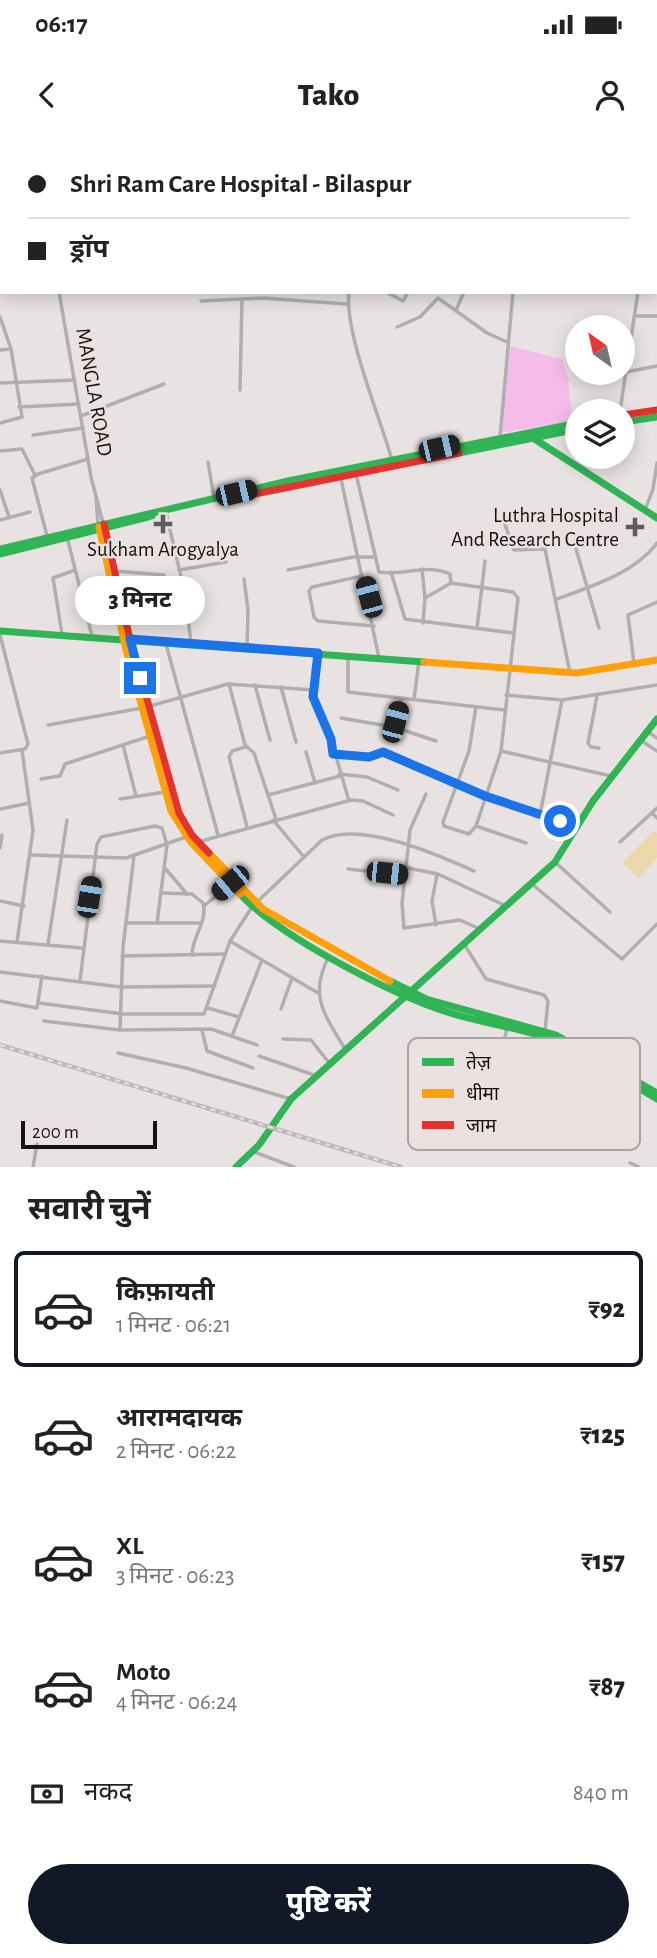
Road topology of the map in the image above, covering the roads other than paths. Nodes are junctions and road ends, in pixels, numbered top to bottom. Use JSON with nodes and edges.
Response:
{"nodes":[{"id":1,"x":59,"y":294,"type":"edge"},
{"id":2,"x":262,"y":294,"type":"edge"},
{"id":3,"x":349,"y":294,"type":"edge"},
{"id":4,"x":391,"y":294,"type":"edge"},
{"id":5,"x":407,"y":294,"type":"edge"},
{"id":6,"x":463,"y":294,"type":"edge"},
{"id":7,"x":513,"y":294,"type":"edge"},
{"id":8,"x":638,"y":294,"type":"edge"},
{"id":9,"x":262,"y":298,"type":"junction"},
{"id":10,"x":242,"y":299,"type":"junction"},
{"id":11,"x":201,"y":301,"type":"dead end"},
{"id":12,"x":347,"y":304,"type":"junction"},
{"id":13,"x":456,"y":310,"type":"junction"},
{"id":14,"x":635,"y":316,"type":"joint"},
{"id":15,"x":657,"y":316,"type":"edge"},
{"id":16,"x":0,"y":317,"type":"edge"},
{"id":17,"x":397,"y":327,"type":"dead end"},
{"id":18,"x":507,"y":342,"type":"junction"},
{"id":19,"x":11,"y":349,"type":"junction"},
{"id":20,"x":0,"y":350,"type":"edge"},
{"id":21,"x":657,"y":366,"type":"edge"},
{"id":22,"x":635,"y":370,"type":"edge"},
{"id":23,"x":75,"y":380,"type":"junction"},
{"id":24,"x":14,"y":382,"type":"junction"},
{"id":25,"x":0,"y":383,"type":"edge"},
{"id":26,"x":164,"y":384,"type":"dead end"},
{"id":27,"x":240,"y":390,"type":"dead end"},
{"id":28,"x":79,"y":404,"type":"junction"},
{"id":29,"x":19,"y":407,"type":"junction"},
{"id":30,"x":657,"y":410,"type":"edge"},
{"id":31,"x":635,"y":413,"type":"edge"},
{"id":32,"x":81,"y":416,"type":"junction"},
{"id":33,"x":657,"y":417,"type":"edge"},
{"id":34,"x":635,"y":420,"type":"edge"},
{"id":35,"x":0,"y":423,"type":"edge"},
{"id":36,"x":565,"y":425,"type":"edge"},
{"id":37,"x":83,"y":428,"type":"junction"},
{"id":38,"x":565,"y":431,"type":"edge"},
{"id":39,"x":33,"y":435,"type":"dead end"},
{"id":40,"x":500,"y":436,"type":"junction"},
{"id":41,"x":531,"y":437,"type":"junction"},
{"id":42,"x":0,"y":451,"type":"edge"},
{"id":43,"x":88,"y":459,"type":"junction"},
{"id":44,"x":208,"y":462,"type":"dead end"},
{"id":45,"x":392,"y":462,"type":"junction"},
{"id":46,"x":657,"y":463,"type":"edge"},
{"id":47,"x":356,"y":472,"type":"junction"},
{"id":48,"x":35,"y":475,"type":"junction"},
{"id":49,"x":340,"y":475,"type":"junction"},
{"id":50,"x":0,"y":490,"type":"edge"},
{"id":51,"x":252,"y":492,"type":"junction"},
{"id":52,"x":214,"y":498,"type":"junction"},
{"id":53,"x":645,"y":510,"type":"junction"},
{"id":54,"x":30,"y":512,"type":"dead end"},
{"id":55,"x":166,"y":513,"type":"junction"},
{"id":56,"x":9,"y":517,"type":"junction"},
{"id":57,"x":657,"y":518,"type":"edge"},
{"id":58,"x":503,"y":519,"type":"dead end"},
{"id":59,"x":0,"y":520,"type":"edge"},
{"id":60,"x":101,"y":526,"type":"junction"},
{"id":61,"x":48,"y":537,"type":"junction"},
{"id":62,"x":67,"y":537,"type":"junction"},
{"id":63,"x":657,"y":543,"type":"edge"},
{"id":64,"x":0,"y":549,"type":"edge"},
{"id":65,"x":576,"y":549,"type":"dead end"},
{"id":66,"x":358,"y":557,"type":"junction"},
{"id":67,"x":375,"y":557,"type":"junction"},
{"id":68,"x":485,"y":561,"type":"dead end"},
{"id":69,"x":226,"y":562,"type":"dead end"},
{"id":70,"x":422,"y":569,"type":"junction"},
{"id":71,"x":75,"y":570,"type":"junction"},
{"id":72,"x":179,"y":570,"type":"junction"},
{"id":73,"x":288,"y":570,"type":"dead end"},
{"id":74,"x":114,"y":571,"type":"junction"},
{"id":75,"x":391,"y":572,"type":"junction"},
{"id":76,"x":164,"y":575,"type":"dead end"},
{"id":77,"x":363,"y":575,"type":"junction"},
{"id":78,"x":244,"y":579,"type":"dead end"},
{"id":79,"x":451,"y":583,"type":"junction"},
{"id":80,"x":481,"y":588,"type":"junction"},
{"id":81,"x":586,"y":589,"type":"junction"},
{"id":82,"x":425,"y":597,"type":"junction"},
{"id":83,"x":557,"y":599,"type":"junction"},
{"id":84,"x":122,"y":601,"type":"junction"},
{"id":85,"x":657,"y":602,"type":"edge"},
{"id":86,"x":187,"y":605,"type":"junction"},
{"id":87,"x":423,"y":623,"type":"junction"},
{"id":88,"x":374,"y":626,"type":"junction"},
{"id":89,"x":477,"y":628,"type":"junction"},
{"id":90,"x":599,"y":628,"type":"dead end"},
{"id":91,"x":0,"y":633,"type":"edge"},
{"id":92,"x":513,"y":633,"type":"junction"},
{"id":93,"x":62,"y":634,"type":"junction"},
{"id":94,"x":92,"y":636,"type":"junction"},
{"id":95,"x":127,"y":638,"type":"junction"},
{"id":96,"x":165,"y":641,"type":"junction"},
{"id":97,"x":191,"y":643,"type":"junction"},
{"id":98,"x":247,"y":648,"type":"junction"},
{"id":99,"x":318,"y":653,"type":"junction"},
{"id":100,"x":348,"y":655,"type":"junction"},
{"id":101,"x":379,"y":658,"type":"junction"},
{"id":102,"x":657,"y":660,"type":"edge"},
{"id":103,"x":419,"y":662,"type":"junction"},
{"id":104,"x":634,"y":664,"type":"junction"},
{"id":105,"x":508,"y":669,"type":"junction"},
{"id":106,"x":9,"y":671,"type":"junction"},
{"id":107,"x":0,"y":672,"type":"edge"},
{"id":108,"x":570,"y":673,"type":"junction"},
{"id":109,"x":228,"y":684,"type":"junction"},
{"id":110,"x":255,"y":685,"type":"junction"},
{"id":111,"x":657,"y":685,"type":"edge"},
{"id":112,"x":281,"y":687,"type":"junction"},
{"id":113,"x":313,"y":690,"type":"junction"},
{"id":114,"x":506,"y":695,"type":"junction"},
{"id":115,"x":597,"y":696,"type":"junction"},
{"id":116,"x":181,"y":698,"type":"junction"},
{"id":117,"x":401,"y":699,"type":"junction"},
{"id":118,"x":414,"y":699,"type":"junction"},
{"id":119,"x":562,"y":700,"type":"junction"},
{"id":120,"x":476,"y":707,"type":"junction"},
{"id":121,"x":145,"y":708,"type":"junction"},
{"id":122,"x":504,"y":710,"type":"junction"},
{"id":123,"x":341,"y":718,"type":"dead end"},
{"id":124,"x":657,"y":719,"type":"edge"},
{"id":125,"x":48,"y":725,"type":"dead end"},
{"id":126,"x":394,"y":727,"type":"junction"},
{"id":127,"x":648,"y":732,"type":"junction"},
{"id":128,"x":150,"y":736,"type":"junction"},
{"id":129,"x":657,"y":738,"type":"edge"},
{"id":130,"x":270,"y":740,"type":"dead end"},
{"id":131,"x":436,"y":741,"type":"dead end"},
{"id":132,"x":642,"y":741,"type":"junction"},
{"id":133,"x":296,"y":742,"type":"dead end"},
{"id":134,"x":123,"y":745,"type":"junction"},
{"id":135,"x":245,"y":747,"type":"junction"},
{"id":136,"x":599,"y":748,"type":"dead end"},
{"id":137,"x":22,"y":750,"type":"junction"},
{"id":138,"x":501,"y":751,"type":"junction"},
{"id":139,"x":657,"y":751,"type":"edge"},
{"id":140,"x":306,"y":752,"type":"dead end"},
{"id":141,"x":0,"y":753,"type":"edge"},
{"id":142,"x":333,"y":754,"type":"junction"},
{"id":143,"x":551,"y":762,"type":"junction"},
{"id":144,"x":340,"y":775,"type":"junction"},
{"id":145,"x":613,"y":777,"type":"junction"},
{"id":146,"x":41,"y":779,"type":"dead end"},
{"id":147,"x":315,"y":783,"type":"junction"},
{"id":148,"x":458,"y":785,"type":"junction"},
{"id":149,"x":398,"y":790,"type":"dead end"},
{"id":150,"x":165,"y":792,"type":"junction"},
{"id":151,"x":426,"y":794,"type":"dead end"},
{"id":152,"x":268,"y":795,"type":"junction"},
{"id":153,"x":136,"y":796,"type":"junction"},
{"id":154,"x":485,"y":796,"type":"junction"},
{"id":155,"x":120,"y":799,"type":"dead end"},
{"id":156,"x":349,"y":800,"type":"junction"},
{"id":157,"x":29,"y":803,"type":"junction"},
{"id":158,"x":657,"y":808,"type":"edge"},
{"id":159,"x":0,"y":809,"type":"edge"},
{"id":160,"x":652,"y":813,"type":"junction"},
{"id":161,"x":393,"y":815,"type":"dead end"},
{"id":162,"x":540,"y":815,"type":"junction"},
{"id":163,"x":657,"y":818,"type":"edge"},
{"id":164,"x":67,"y":820,"type":"dead end"},
{"id":165,"x":274,"y":820,"type":"junction"},
{"id":166,"x":476,"y":825,"type":"junction"},
{"id":167,"x":247,"y":827,"type":"junction"},
{"id":168,"x":578,"y":828,"type":"junction"},
{"id":169,"x":2,"y":835,"type":"dead end"},
{"id":170,"x":218,"y":835,"type":"junction"},
{"id":171,"x":190,"y":836,"type":"junction"},
{"id":172,"x":620,"y":842,"type":"dead end"},
{"id":173,"x":196,"y":843,"type":"junction"},
{"id":174,"x":526,"y":843,"type":"dead end"},
{"id":175,"x":410,"y":844,"type":"junction"},
{"id":176,"x":167,"y":845,"type":"junction"},
{"id":177,"x":0,"y":848,"type":"edge"},
{"id":178,"x":31,"y":855,"type":"junction"},
{"id":179,"x":60,"y":856,"type":"junction"},
{"id":180,"x":134,"y":856,"type":"junction"},
{"id":181,"x":95,"y":857,"type":"junction"},
{"id":182,"x":304,"y":857,"type":"junction"},
{"id":183,"x":555,"y":862,"type":"junction"},
{"id":184,"x":164,"y":867,"type":"junction"},
{"id":185,"x":408,"y":868,"type":"junction"},
{"id":186,"x":348,"y":869,"type":"dead end"},
{"id":187,"x":474,"y":871,"type":"dead end"},
{"id":188,"x":438,"y":874,"type":"junction"},
{"id":189,"x":406,"y":875,"type":"junction"},
{"id":190,"x":230,"y":883,"type":"junction"},
{"id":191,"x":533,"y":885,"type":"junction"},
{"id":192,"x":161,"y":893,"type":"junction"},
{"id":193,"x":187,"y":894,"type":"junction"},
{"id":194,"x":0,"y":901,"type":"edge"},
{"id":195,"x":254,"y":905,"type":"junction"},
{"id":196,"x":24,"y":906,"type":"junction"},
{"id":197,"x":204,"y":906,"type":"junction"},
{"id":198,"x":506,"y":906,"type":"junction"},
{"id":199,"x":610,"y":912,"type":"dead end"},
{"id":200,"x":126,"y":923,"type":"junction"},
{"id":201,"x":157,"y":923,"type":"junction"},
{"id":202,"x":202,"y":923,"type":"junction"},
{"id":203,"x":436,"y":925,"type":"junction"},
{"id":204,"x":657,"y":925,"type":"edge"},
{"id":205,"x":480,"y":929,"type":"junction"},
{"id":206,"x":0,"y":941,"type":"edge"},
{"id":207,"x":230,"y":941,"type":"junction"},
{"id":208,"x":17,"y":942,"type":"junction"},
{"id":209,"x":48,"y":944,"type":"junction"},
{"id":210,"x":464,"y":944,"type":"junction"},
{"id":211,"x":83,"y":948,"type":"junction"},
{"id":212,"x":224,"y":954,"type":"junction"},
{"id":213,"x":191,"y":955,"type":"junction"},
{"id":214,"x":122,"y":956,"type":"junction"},
{"id":215,"x":329,"y":956,"type":"junction"},
{"id":216,"x":262,"y":960,"type":"junction"},
{"id":217,"x":0,"y":972,"type":"edge"},
{"id":218,"x":42,"y":976,"type":"junction"},
{"id":219,"x":292,"y":978,"type":"junction"},
{"id":220,"x":80,"y":981,"type":"junction"},
{"id":221,"x":215,"y":986,"type":"junction"},
{"id":222,"x":121,"y":987,"type":"junction"},
{"id":223,"x":318,"y":993,"type":"junction"},
{"id":224,"x":410,"y":995,"type":"junction"},
{"id":225,"x":0,"y":1001,"type":"edge"},
{"id":226,"x":40,"y":1003,"type":"junction"},
{"id":227,"x":208,"y":1008,"type":"junction"},
{"id":228,"x":281,"y":1009,"type":"dead end"},
{"id":229,"x":121,"y":1013,"type":"junction"},
{"id":230,"x":239,"y":1017,"type":"junction"},
{"id":231,"x":44,"y":1021,"type":"dead end"},
{"id":232,"x":507,"y":1027,"type":"junction"},
{"id":233,"x":120,"y":1030,"type":"junction"},
{"id":234,"x":202,"y":1030,"type":"junction"},
{"id":235,"x":545,"y":1031,"type":"junction"},
{"id":236,"x":232,"y":1036,"type":"junction"},
{"id":237,"x":506,"y":1038,"type":"edge"},
{"id":238,"x":548,"y":1038,"type":"edge"},
{"id":239,"x":558,"y":1038,"type":"edge"},
{"id":240,"x":283,"y":1039,"type":"dead end"},
{"id":241,"x":257,"y":1045,"type":"dead end"},
{"id":242,"x":345,"y":1049,"type":"junction"},
{"id":243,"x":118,"y":1053,"type":"dead end"},
{"id":244,"x":259,"y":1056,"type":"dead end"},
{"id":245,"x":330,"y":1064,"type":"junction"},
{"id":246,"x":253,"y":1068,"type":"dead end"},
{"id":247,"x":317,"y":1076,"type":"junction"},
{"id":248,"x":640,"y":1084,"type":"edge"},
{"id":249,"x":640,"y":1091,"type":"edge"},
{"id":250,"x":657,"y":1093,"type":"edge"},
{"id":251,"x":291,"y":1099,"type":"junction"},
{"id":252,"x":657,"y":1099,"type":"edge"},
{"id":253,"x":37,"y":1144,"type":"dead end"},
{"id":254,"x":253,"y":1151,"type":"junction"},
{"id":255,"x":630,"y":1163,"type":"dead end"},
{"id":256,"x":33,"y":1167,"type":"edge"},
{"id":257,"x":236,"y":1167,"type":"edge"},
{"id":258,"x":294,"y":1167,"type":"edge"},
{"id":259,"x":639,"y":1167,"type":"edge"}],
"edges":[{"from":1,"to":23,"type":"street","name":"MANGLA ROAD"},
{"from":2,"to":9,"type":"street"},
{"from":3,"to":12,"type":"street"},
{"from":4,"to":5,"type":"street"},
{"from":6,"to":13,"type":"street"},
{"from":7,"to":18,"type":"street"},
{"from":8,"to":14,"type":"street"},
{"from":9,"to":10,"type":"street"},
{"from":9,"to":12,"type":"street"},
{"from":10,"to":11,"type":"street"},
{"from":10,"to":27,"type":"street"},
{"from":12,"to":45,"type":"street"},
{"from":13,"to":17,"type":"street"},
{"from":13,"to":18,"type":"street"},
{"from":14,"to":15,"type":"street"},
{"from":16,"to":19,"type":"street"},
{"from":18,"to":40,"type":"street"},
{"from":19,"to":20,"type":"street"},
{"from":19,"to":24,"type":"street"},
{"from":21,"to":22,"type":"street"},
{"from":23,"to":24,"type":"street"},
{"from":23,"to":28,"type":"street","name":"MANGLA ROAD"},
{"from":24,"to":25,"type":"street"},
{"from":24,"to":29,"type":"street"},
{"from":26,"to":32,"type":"street"},
{"from":28,"to":29,"type":"street"},
{"from":28,"to":32,"type":"street","name":"MANGLA ROAD"},
{"from":29,"to":35,"type":"street"},
{"from":30,"to":31,"type":"main road"},
{"from":32,"to":37,"type":"street","name":"MANGLA ROAD"},
{"from":33,"to":34,"type":"main road"},
{"from":36,"to":40,"type":"main road"},
{"from":37,"to":39,"type":"street"},
{"from":37,"to":43,"type":"street","name":"MANGLA ROAD"},
{"from":38,"to":41,"type":"main road"},
{"from":40,"to":45,"type":"main road"},
{"from":41,"to":45,"type":"main road"},
{"from":41,"to":53,"type":"main road"},
{"from":42,"to":48,"type":"street"},
{"from":43,"to":48,"type":"street"},
{"from":43,"to":60,"type":"street","name":"MANGLA ROAD"},
{"from":44,"to":52,"type":"street"},
{"from":45,"to":47,"type":"main road"},
{"from":45,"to":51,"type":"main road"},
{"from":46,"to":53,"type":"street"},
{"from":47,"to":49,"type":"main road"},
{"from":47,"to":67,"type":"street"},
{"from":48,"to":61,"type":"street"},
{"from":49,"to":51,"type":"main road"},
{"from":49,"to":66,"type":"street"},
{"from":50,"to":56,"type":"street"},
{"from":51,"to":52,"type":"main road"},
{"from":51,"to":55,"type":"main road"},
{"from":52,"to":60,"type":"main road"},
{"from":53,"to":57,"type":"main road"},
{"from":54,"to":56,"type":"street"},
{"from":55,"to":60,"type":"main road"},
{"from":55,"to":72,"type":"street"},
{"from":56,"to":59,"type":"street"},
{"from":58,"to":83,"type":"street"},
{"from":60,"to":61,"type":"main road"},
{"from":60,"to":62,"type":"main road"},
{"from":60,"to":74,"type":"main road"},
{"from":60,"to":95,"type":"main road"},
{"from":61,"to":64,"type":"main road"},
{"from":62,"to":64,"type":"main road"},
{"from":62,"to":71,"type":"street"},
{"from":63,"to":81,"type":"street"},
{"from":65,"to":81,"type":"street"},
{"from":66,"to":67,"type":"street"},
{"from":66,"to":73,"type":"street"},
{"from":66,"to":77,"type":"street"},
{"from":67,"to":75,"type":"street"},
{"from":68,"to":80,"type":"street"},
{"from":69,"to":72,"type":"street"},
{"from":70,"to":75,"type":"street"},
{"from":70,"to":79,"type":"street"},
{"from":70,"to":82,"type":"street"},
{"from":71,"to":93,"type":"street"},
{"from":71,"to":94,"type":"street"},
{"from":72,"to":86,"type":"street"},
{"from":74,"to":76,"type":"street"},
{"from":74,"to":84,"type":"main road"},
{"from":75,"to":87,"type":"street"},
{"from":77,"to":88,"type":"street"},
{"from":77,"to":88,"type":"street"},
{"from":78,"to":98,"type":"street"},
{"from":79,"to":80,"type":"street"},
{"from":79,"to":82,"type":"street"},
{"from":80,"to":89,"type":"street"},
{"from":80,"to":92,"type":"street"},
{"from":81,"to":83,"type":"street"},
{"from":81,"to":90,"type":"street"},
{"from":82,"to":87,"type":"street"},
{"from":83,"to":108,"type":"street"},
{"from":84,"to":86,"type":"street"},
{"from":84,"to":95,"type":"main road"},
{"from":85,"to":104,"type":"street"},
{"from":86,"to":97,"type":"street"},
{"from":87,"to":89,"type":"street"},
{"from":88,"to":101,"type":"street"},
{"from":89,"to":92,"type":"street"},
{"from":91,"to":93,"type":"main road"},
{"from":91,"to":106,"type":"street"},
{"from":92,"to":105,"type":"street"},
{"from":93,"to":94,"type":"main road"},
{"from":94,"to":95,"type":"main road"},
{"from":95,"to":96,"type":"main road"},
{"from":95,"to":121,"type":"main road"},
{"from":96,"to":97,"type":"main road"},
{"from":96,"to":116,"type":"street"},
{"from":97,"to":98,"type":"main road"},
{"from":98,"to":99,"type":"main road"},
{"from":99,"to":100,"type":"main road"},
{"from":99,"to":113,"type":"street"},
{"from":100,"to":101,"type":"main road"},
{"from":100,"to":117,"type":"street"},
{"from":101,"to":103,"type":"main road"},
{"from":102,"to":104,"type":"main road"},
{"from":103,"to":105,"type":"main road"},
{"from":103,"to":118,"type":"street"},
{"from":104,"to":108,"type":"main road"},
{"from":105,"to":108,"type":"main road"},
{"from":105,"to":114,"type":"street"},
{"from":106,"to":107,"type":"street"},
{"from":106,"to":137,"type":"street"},
{"from":109,"to":110,"type":"street"},
{"from":109,"to":116,"type":"street"},
{"from":109,"to":135,"type":"street"},
{"from":110,"to":112,"type":"street"},
{"from":110,"to":130,"type":"street"},
{"from":111,"to":115,"type":"street"},
{"from":112,"to":113,"type":"street"},
{"from":112,"to":133,"type":"street"},
{"from":113,"to":142,"type":"street"},
{"from":114,"to":119,"type":"street"},
{"from":114,"to":122,"type":"street"},
{"from":115,"to":119,"type":"street"},
{"from":115,"to":136,"type":"street"},
{"from":116,"to":121,"type":"street"},
{"from":116,"to":170,"type":"street"},
{"from":117,"to":118,"type":"street"},
{"from":117,"to":126,"type":"street"},
{"from":118,"to":120,"type":"street"},
{"from":119,"to":143,"type":"street"},
{"from":120,"to":122,"type":"street"},
{"from":120,"to":148,"type":"street"},
{"from":121,"to":125,"type":"street"},
{"from":121,"to":128,"type":"main road"},
{"from":121,"to":171,"type":"main road"},
{"from":122,"to":138,"type":"street"},
{"from":123,"to":126,"type":"street"},
{"from":124,"to":127,"type":"main road"},
{"from":126,"to":131,"type":"street"},
{"from":127,"to":129,"type":"street"},
{"from":127,"to":132,"type":"main road"},
{"from":128,"to":134,"type":"street"},
{"from":128,"to":150,"type":"main road"},
{"from":132,"to":139,"type":"street"},
{"from":132,"to":145,"type":"main road"},
{"from":134,"to":146,"type":"street"},
{"from":134,"to":153,"type":"street"},
{"from":135,"to":152,"type":"street"},
{"from":135,"to":167,"type":"street"},
{"from":137,"to":141,"type":"street"},
{"from":137,"to":157,"type":"street"},
{"from":138,"to":143,"type":"street"},
{"from":138,"to":154,"type":"street"},
{"from":140,"to":147,"type":"street"},
{"from":142,"to":144,"type":"street"},
{"from":142,"to":148,"type":"street"},
{"from":143,"to":145,"type":"street"},
{"from":143,"to":162,"type":"street"},
{"from":144,"to":147,"type":"street"},
{"from":144,"to":149,"type":"street"},
{"from":144,"to":156,"type":"street"},
{"from":145,"to":168,"type":"main road"},
{"from":147,"to":152,"type":"street"},
{"from":148,"to":154,"type":"street"},
{"from":148,"to":166,"type":"street"},
{"from":150,"to":153,"type":"street"},
{"from":150,"to":171,"type":"main road"},
{"from":151,"to":175,"type":"street"},
{"from":152,"to":165,"type":"street"},
{"from":153,"to":155,"type":"street"},
{"from":154,"to":162,"type":"street"},
{"from":154,"to":166,"type":"street"},
{"from":156,"to":161,"type":"street"},
{"from":156,"to":165,"type":"street"},
{"from":157,"to":159,"type":"street"},
{"from":157,"to":178,"type":"street"},
{"from":158,"to":160,"type":"street"},
{"from":160,"to":163,"type":"street"},
{"from":160,"to":172,"type":"street"},
{"from":162,"to":168,"type":"street"},
{"from":164,"to":179,"type":"street"},
{"from":165,"to":167,"type":"street"},
{"from":165,"to":182,"type":"street"},
{"from":166,"to":174,"type":"street"},
{"from":167,"to":170,"type":"street"},
{"from":168,"to":183,"type":"main road"},
{"from":169,"to":177,"type":"street"},
{"from":170,"to":173,"type":"street"},
{"from":171,"to":173,"type":"main road"},
{"from":171,"to":176,"type":"street"},
{"from":173,"to":190,"type":"main road"},
{"from":173,"to":195,"type":"main road"},
{"from":175,"to":182,"type":"street"},
{"from":175,"to":185,"type":"street"},
{"from":175,"to":187,"type":"street"},
{"from":176,"to":180,"type":"street"},
{"from":176,"to":181,"type":"street"},
{"from":176,"to":184,"type":"street"},
{"from":178,"to":179,"type":"street"},
{"from":178,"to":196,"type":"street"},
{"from":179,"to":181,"type":"street"},
{"from":179,"to":209,"type":"street"},
{"from":180,"to":181,"type":"street"},
{"from":180,"to":200,"type":"street"},
{"from":181,"to":211,"type":"street"},
{"from":182,"to":195,"type":"street"},
{"from":183,"to":191,"type":"main road"},
{"from":183,"to":199,"type":"street"},
{"from":184,"to":192,"type":"street"},
{"from":184,"to":193,"type":"street"},
{"from":185,"to":188,"type":"street"},
{"from":185,"to":189,"type":"street"},
{"from":186,"to":189,"type":"street"},
{"from":188,"to":198,"type":"street"},
{"from":188,"to":203,"type":"street"},
{"from":189,"to":203,"type":"street"},
{"from":190,"to":195,"type":"main road"},
{"from":190,"to":197,"type":"street"},
{"from":191,"to":198,"type":"main road"},
{"from":191,"to":204,"type":"street"},
{"from":192,"to":193,"type":"street"},
{"from":192,"to":201,"type":"street"},
{"from":193,"to":197,"type":"street"},
{"from":194,"to":196,"type":"street"},
{"from":195,"to":207,"type":"street"},
{"from":195,"to":215,"type":"main road"},
{"from":195,"to":224,"type":"main road"},
{"from":196,"to":208,"type":"street"},
{"from":197,"to":202,"type":"street"},
{"from":198,"to":205,"type":"main road"},
{"from":200,"to":201,"type":"street"},
{"from":200,"to":214,"type":"street"},
{"from":201,"to":202,"type":"street"},
{"from":202,"to":213,"type":"street"},
{"from":203,"to":205,"type":"street"},
{"from":205,"to":210,"type":"main road"},
{"from":206,"to":208,"type":"street"},
{"from":207,"to":212,"type":"street"},
{"from":207,"to":216,"type":"street"},
{"from":208,"to":209,"type":"street"},
{"from":209,"to":211,"type":"street"},
{"from":210,"to":224,"type":"main road"},
{"from":210,"to":235,"type":"street"},
{"from":211,"to":220,"type":"street"},
{"from":212,"to":213,"type":"street"},
{"from":212,"to":221,"type":"street"},
{"from":213,"to":214,"type":"street"},
{"from":214,"to":222,"type":"street"},
{"from":215,"to":223,"type":"street"},
{"from":215,"to":224,"type":"main road"},
{"from":216,"to":219,"type":"street"},
{"from":216,"to":230,"type":"street"},
{"from":217,"to":218,"type":"street"},
{"from":218,"to":220,"type":"street"},
{"from":218,"to":226,"type":"street"},
{"from":219,"to":223,"type":"street"},
{"from":219,"to":228,"type":"street"},
{"from":220,"to":222,"type":"street"},
{"from":221,"to":222,"type":"street"},
{"from":221,"to":227,"type":"street"},
{"from":222,"to":229,"type":"street"},
{"from":223,"to":242,"type":"street"},
{"from":224,"to":232,"type":"main road"},
{"from":224,"to":235,"type":"main road"},
{"from":224,"to":242,"type":"main road"},
{"from":225,"to":226,"type":"street"},
{"from":226,"to":229,"type":"street"},
{"from":227,"to":229,"type":"street"},
{"from":227,"to":230,"type":"street"},
{"from":229,"to":233,"type":"street"},
{"from":230,"to":236,"type":"street"},
{"from":231,"to":233,"type":"street"},
{"from":232,"to":237,"type":"street"},
{"from":232,"to":238,"type":"main road"},
{"from":233,"to":234,"type":"street"},
{"from":234,"to":236,"type":"street"},
{"from":234,"to":246,"type":"street"},
{"from":235,"to":239,"type":"main road"},
{"from":236,"to":241,"type":"street"},
{"from":240,"to":245,"type":"street"},
{"from":242,"to":245,"type":"main road"},
{"from":243,"to":251,"type":"street"},
{"from":244,"to":247,"type":"street"},
{"from":245,"to":247,"type":"main road"},
{"from":247,"to":251,"type":"main road"},
{"from":248,"to":250,"type":"main road"},
{"from":249,"to":252,"type":"main road"},
{"from":251,"to":254,"type":"main road"},
{"from":253,"to":256,"type":"street"},
{"from":254,"to":257,"type":"main road"},
{"from":254,"to":258,"type":"street"},
{"from":255,"to":259,"type":"street"}]}
